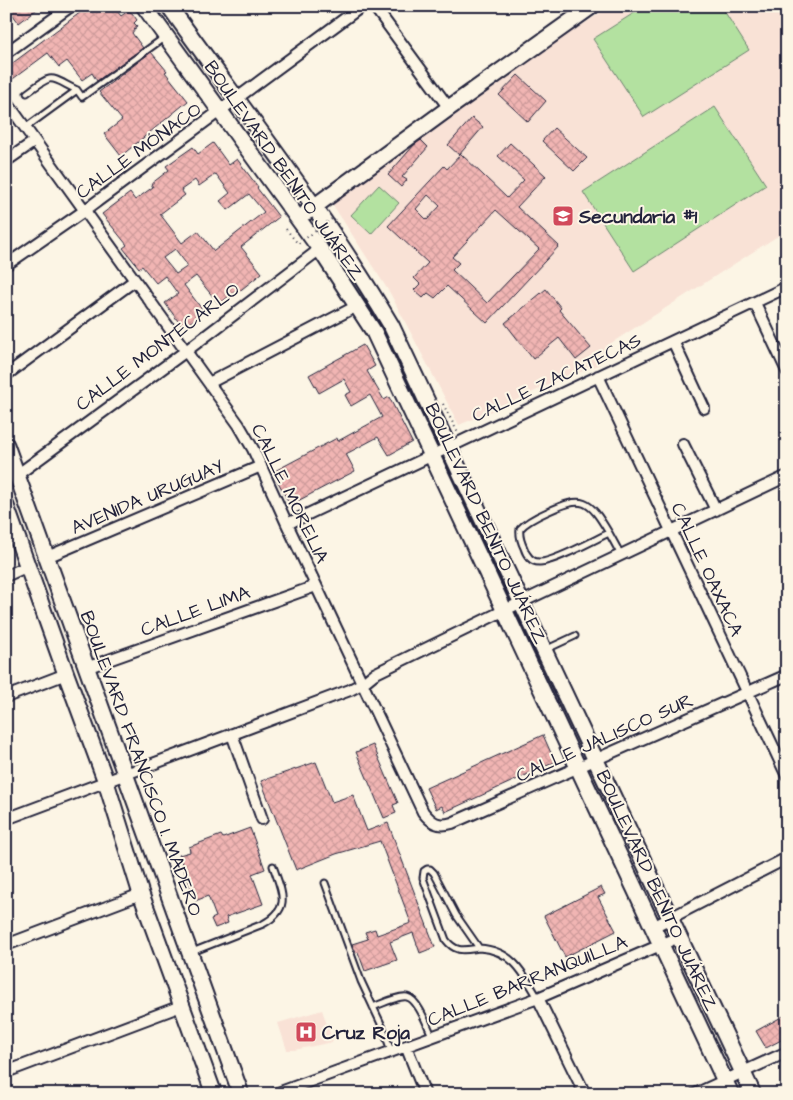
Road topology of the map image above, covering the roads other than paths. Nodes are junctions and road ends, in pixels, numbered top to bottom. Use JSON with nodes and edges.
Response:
{"nodes":[{"id":1,"x":71,"y":6,"type":"edge"},
{"id":2,"x":144,"y":6,"type":"edge"},
{"id":3,"x":169,"y":6,"type":"edge"},
{"id":4,"x":362,"y":6,"type":"edge"},
{"id":5,"x":374,"y":6,"type":"edge"},
{"id":6,"x":592,"y":6,"type":"edge"},
{"id":7,"x":165,"y":36,"type":"junction"},
{"id":8,"x":6,"y":53,"type":"edge"},
{"id":9,"x":77,"y":90,"type":"junction"},
{"id":10,"x":27,"y":93,"type":"dead end"},
{"id":11,"x":237,"y":100,"type":"junction"},
{"id":12,"x":6,"y":101,"type":"edge"},
{"id":13,"x":449,"y":108,"type":"junction"},
{"id":14,"x":219,"y":112,"type":"junction"},
{"id":15,"x":25,"y":128,"type":"junction"},
{"id":16,"x":35,"y":141,"type":"junction"},
{"id":17,"x":6,"y":161,"type":"edge"},
{"id":18,"x":314,"y":208,"type":"junction"},
{"id":19,"x":84,"y":211,"type":"junction"},
{"id":20,"x":298,"y":219,"type":"junction"},
{"id":21,"x":320,"y":249,"type":"junction"},
{"id":22,"x":6,"y":265,"type":"edge"},
{"id":23,"x":134,"y":281,"type":"junction"},
{"id":24,"x":787,"y":287,"type":"edge"},
{"id":25,"x":755,"y":303,"type":"junction"},
{"id":26,"x":357,"y":306,"type":"junction"},
{"id":27,"x":673,"y":341,"type":"junction"},
{"id":28,"x":186,"y":351,"type":"junction"},
{"id":29,"x":785,"y":364,"type":"edge"},
{"id":30,"x":6,"y":376,"type":"edge"},
{"id":31,"x":598,"y":376,"type":"junction"},
{"id":32,"x":209,"y":383,"type":"junction"},
{"id":33,"x":704,"y":408,"type":"dead end"},
{"id":34,"x":683,"y":444,"type":"dead end"},
{"id":35,"x":6,"y":445,"type":"edge"},
{"id":36,"x":448,"y":447,"type":"junction"},
{"id":37,"x":432,"y":454,"type":"junction"},
{"id":38,"x":261,"y":466,"type":"junction"},
{"id":39,"x":17,"y":475,"type":"junction"},
{"id":40,"x":787,"y":476,"type":"edge"},
{"id":41,"x":6,"y":506,"type":"edge"},
{"id":42,"x":716,"y":510,"type":"junction"},
{"id":43,"x":287,"y":524,"type":"junction"},
{"id":44,"x":671,"y":531,"type":"junction"},
{"id":45,"x":609,"y":533,"type":"junction"},
{"id":46,"x":621,"y":555,"type":"junction"},
{"id":47,"x":47,"y":557,"type":"junction"},
{"id":48,"x":28,"y":566,"type":"junction"},
{"id":49,"x":6,"y":576,"type":"edge"},
{"id":50,"x":316,"y":586,"type":"junction"},
{"id":51,"x":521,"y":602,"type":"junction"},
{"id":52,"x":505,"y":610,"type":"junction"},
{"id":53,"x":575,"y":636,"type":"dead end"},
{"id":54,"x":544,"y":651,"type":"junction"},
{"id":55,"x":86,"y":668,"type":"junction"},
{"id":56,"x":66,"y":674,"type":"junction"},
{"id":57,"x":787,"y":675,"type":"edge"},
{"id":58,"x":363,"y":683,"type":"junction"},
{"id":59,"x":747,"y":693,"type":"junction"},
{"id":60,"x":6,"y":697,"type":"edge"},
{"id":61,"x":232,"y":734,"type":"junction"},
{"id":62,"x":595,"y":759,"type":"junction"},
{"id":63,"x":578,"y":766,"type":"junction"},
{"id":64,"x":126,"y":774,"type":"junction"},
{"id":65,"x":787,"y":776,"type":"edge"},
{"id":66,"x":106,"y":782,"type":"junction"},
{"id":67,"x":6,"y":819,"type":"edge"},
{"id":68,"x":262,"y":819,"type":"dead end"},
{"id":69,"x":435,"y":824,"type":"joint"},
{"id":70,"x":787,"y":858,"type":"edge"},
{"id":71,"x":273,"y":866,"type":"dead end"},
{"id":72,"x":325,"y":883,"type":"dead end"},
{"id":73,"x":141,"y":894,"type":"junction"},
{"id":74,"x":670,"y":918,"type":"junction"},
{"id":75,"x":653,"y":927,"type":"junction"},
{"id":76,"x":679,"y":937,"type":"junction"},
{"id":77,"x":6,"y":945,"type":"edge"},
{"id":78,"x":662,"y":945,"type":"junction"},
{"id":79,"x":479,"y":948,"type":"junction"},
{"id":80,"x":189,"y":953,"type":"junction"},
{"id":81,"x":538,"y":998,"type":"junction"},
{"id":82,"x":181,"y":1006,"type":"junction"},
{"id":83,"x":373,"y":1007,"type":"junction"},
{"id":84,"x":432,"y":1037,"type":"junction"},
{"id":85,"x":406,"y":1046,"type":"junction"},
{"id":86,"x":391,"y":1051,"type":"junction"},
{"id":87,"x":787,"y":1052,"type":"edge"},
{"id":88,"x":6,"y":1072,"type":"edge"},
{"id":89,"x":743,"y":1073,"type":"junction"},
{"id":90,"x":728,"y":1087,"type":"edge"},
{"id":91,"x":214,"y":1094,"type":"edge"},
{"id":92,"x":241,"y":1094,"type":"edge"},
{"id":93,"x":275,"y":1094,"type":"edge"},
{"id":94,"x":425,"y":1094,"type":"edge"},
{"id":95,"x":585,"y":1094,"type":"edge"},
{"id":96,"x":695,"y":1094,"type":"edge"},
{"id":97,"x":753,"y":1094,"type":"edge"}],
"edges":[{"from":1,"to":8,"type":"street"},
{"from":2,"to":7,"type":"main road","name":"BOULEVARD BENITO JUÁREZ"},
{"from":3,"to":11,"type":"main road","name":"BOULEVARD BENITO JUÁREZ"},
{"from":4,"to":11,"type":"street","name":"CALLE MÓNACO"},
{"from":5,"to":13,"type":"street"},
{"from":6,"to":13,"type":"main road"},
{"from":7,"to":9,"type":"lane"},
{"from":7,"to":14,"type":"main road","name":"BOULEVARD BENITO JUÁREZ"},
{"from":9,"to":10,"type":"lane"},
{"from":9,"to":15,"type":"lane"},
{"from":11,"to":14,"type":"street","name":"CALLE MÓNACO"},
{"from":11,"to":18,"type":"main road","name":"BOULEVARD BENITO JUÁREZ"},
{"from":12,"to":15,"type":"street","name":"CALLE MORELIA"},
{"from":13,"to":18,"type":"main road"},
{"from":14,"to":19,"type":"street","name":"CALLE MÓNACO"},
{"from":14,"to":20,"type":"main road","name":"BOULEVARD BENITO JUÁREZ"},
{"from":15,"to":16,"type":"street","name":"CALLE MORELIA"},
{"from":16,"to":17,"type":"street"},
{"from":16,"to":19,"type":"street","name":"CALLE MORELIA"},
{"from":18,"to":20,"type":"main road"},
{"from":18,"to":36,"type":"main road","name":"BOULEVARD BENITO JUÁREZ"},
{"from":19,"to":22,"type":"street","name":"CALLE MÓNACO"},
{"from":19,"to":23,"type":"street","name":"CALLE MORELIA"},
{"from":20,"to":21,"type":"main road","name":"BOULEVARD BENITO JUÁREZ"},
{"from":21,"to":26,"type":"main road","name":"BOULEVARD BENITO JUÁREZ"},
{"from":21,"to":28,"type":"street","name":"CALLE MONTECARLO"},
{"from":23,"to":28,"type":"street","name":"CALLE MORELIA"},
{"from":23,"to":30,"type":"street"},
{"from":24,"to":25,"type":"street","name":"CALLE ZACATECAS"},
{"from":25,"to":27,"type":"street","name":"CALLE ZACATECAS"},
{"from":25,"to":29,"type":"street"},
{"from":26,"to":32,"type":"street"},
{"from":26,"to":37,"type":"main road","name":"BOULEVARD BENITO JUÁREZ"},
{"from":27,"to":31,"type":"street","name":"CALLE ZACATECAS"},
{"from":27,"to":33,"type":"street"},
{"from":28,"to":32,"type":"street","name":"CALLE MORELIA"},
{"from":28,"to":39,"type":"street","name":"CALLE MONTECARLO"},
{"from":31,"to":36,"type":"street","name":"CALLE ZACATECAS"},
{"from":31,"to":44,"type":"street","name":"CALLE OAXACA"},
{"from":32,"to":38,"type":"street","name":"CALLE MORELIA"},
{"from":34,"to":42,"type":"street"},
{"from":35,"to":39,"type":"main road","name":"BOULEVARD FRANCISCO I. MADERO"},
{"from":36,"to":37,"type":"street","name":"CALLE ZACATECAS"},
{"from":36,"to":51,"type":"main road","name":"BOULEVARD BENITO JUÁREZ"},
{"from":37,"to":43,"type":"street","name":"CALLE ZACATECAS"},
{"from":37,"to":52,"type":"main road","name":"BOULEVARD BENITO JUÁREZ"},
{"from":38,"to":43,"type":"street","name":"CALLE MORELIA"},
{"from":38,"to":47,"type":"street","name":"AVENIDA URUGUAY"},
{"from":39,"to":47,"type":"main road","name":"BOULEVARD FRANCISCO I. MADERO"},
{"from":40,"to":42,"type":"street"},
{"from":41,"to":48,"type":"main road"},
{"from":42,"to":44,"type":"street"},
{"from":43,"to":50,"type":"street","name":"CALLE MORELIA"},
{"from":44,"to":46,"type":"street"},
{"from":44,"to":59,"type":"street","name":"CALLE OAXACA"},
{"from":45,"to":45,"type":"lane"},
{"from":45,"to":46,"type":"lane"},
{"from":46,"to":51,"type":"street"},
{"from":47,"to":55,"type":"main road","name":"BOULEVARD FRANCISCO I. MADERO"},
{"from":48,"to":49,"type":"street"},
{"from":48,"to":56,"type":"main road"},
{"from":50,"to":55,"type":"street","name":"CALLE LIMA"},
{"from":50,"to":58,"type":"street","name":"CALLE MORELIA"},
{"from":51,"to":52,"type":"street"},
{"from":51,"to":54,"type":"main road","name":"BOULEVARD BENITO JUÁREZ"},
{"from":52,"to":58,"type":"street"},
{"from":52,"to":63,"type":"main road","name":"BOULEVARD BENITO JUÁREZ"},
{"from":53,"to":54,"type":"lane"},
{"from":54,"to":62,"type":"main road","name":"BOULEVARD BENITO JUÁREZ"},
{"from":55,"to":64,"type":"main road","name":"BOULEVARD FRANCISCO I. MADERO"},
{"from":56,"to":60,"type":"street"},
{"from":56,"to":66,"type":"main road"},
{"from":57,"to":59,"type":"street","name":"CALLE JALISCO SUR"},
{"from":58,"to":61,"type":"street"},
{"from":58,"to":69,"type":"street","name":"CALLE MORELIA"},
{"from":59,"to":62,"type":"street","name":"CALLE JALISCO SUR"},
{"from":59,"to":65,"type":"street","name":"CALLE OAXACA"},
{"from":61,"to":64,"type":"street"},
{"from":61,"to":68,"type":"street"},
{"from":62,"to":63,"type":"street","name":"CALLE JALISCO SUR"},
{"from":62,"to":74,"type":"main road","name":"BOULEVARD BENITO JUÁREZ"},
{"from":63,"to":69,"type":"street","name":"CALLE JALISCO SUR"},
{"from":63,"to":75,"type":"main road","name":"BOULEVARD BENITO JUÁREZ"},
{"from":64,"to":66,"type":"street"},
{"from":64,"to":80,"type":"main road","name":"BOULEVARD FRANCISCO I. MADERO"},
{"from":66,"to":67,"type":"street"},
{"from":66,"to":73,"type":"main road"},
{"from":70,"to":74,"type":"street"},
{"from":71,"to":80,"type":"lane"},
{"from":72,"to":83,"type":"lane"},
{"from":73,"to":77,"type":"street"},
{"from":73,"to":82,"type":"main road"},
{"from":74,"to":75,"type":"street"},
{"from":74,"to":76,"type":"main road","name":"BOULEVARD BENITO JUÁREZ"},
{"from":75,"to":78,"type":"main road","name":"BOULEVARD BENITO JUÁREZ"},
{"from":76,"to":78,"type":"street","name":"CALLE BARRANQUILLA"},
{"from":76,"to":89,"type":"main road","name":"BOULEVARD BENITO JUÁREZ"},
{"from":78,"to":81,"type":"street","name":"CALLE BARRANQUILLA"},
{"from":78,"to":90,"type":"main road","name":"BOULEVARD BENITO JUÁREZ"},
{"from":79,"to":79,"type":"lane"},
{"from":79,"to":81,"type":"lane"},
{"from":80,"to":92,"type":"main road","name":"BOULEVARD FRANCISCO I. MADERO"},
{"from":81,"to":84,"type":"street","name":"CALLE BARRANQUILLA"},
{"from":81,"to":95,"type":"street"},
{"from":82,"to":88,"type":"street"},
{"from":82,"to":91,"type":"main road"},
{"from":83,"to":84,"type":"lane"},
{"from":83,"to":86,"type":"lane"},
{"from":84,"to":85,"type":"street","name":"CALLE BARRANQUILLA"},
{"from":85,"to":86,"type":"street","name":"CALLE BARRANQUILLA"},
{"from":85,"to":94,"type":"street"},
{"from":86,"to":93,"type":"street","name":"CALLE BARRANQUILLA"},
{"from":87,"to":89,"type":"street"},
{"from":89,"to":90,"type":"street"},
{"from":89,"to":97,"type":"main road","name":"BOULEVARD BENITO JUÁREZ"},
{"from":90,"to":96,"type":"street"}]}
